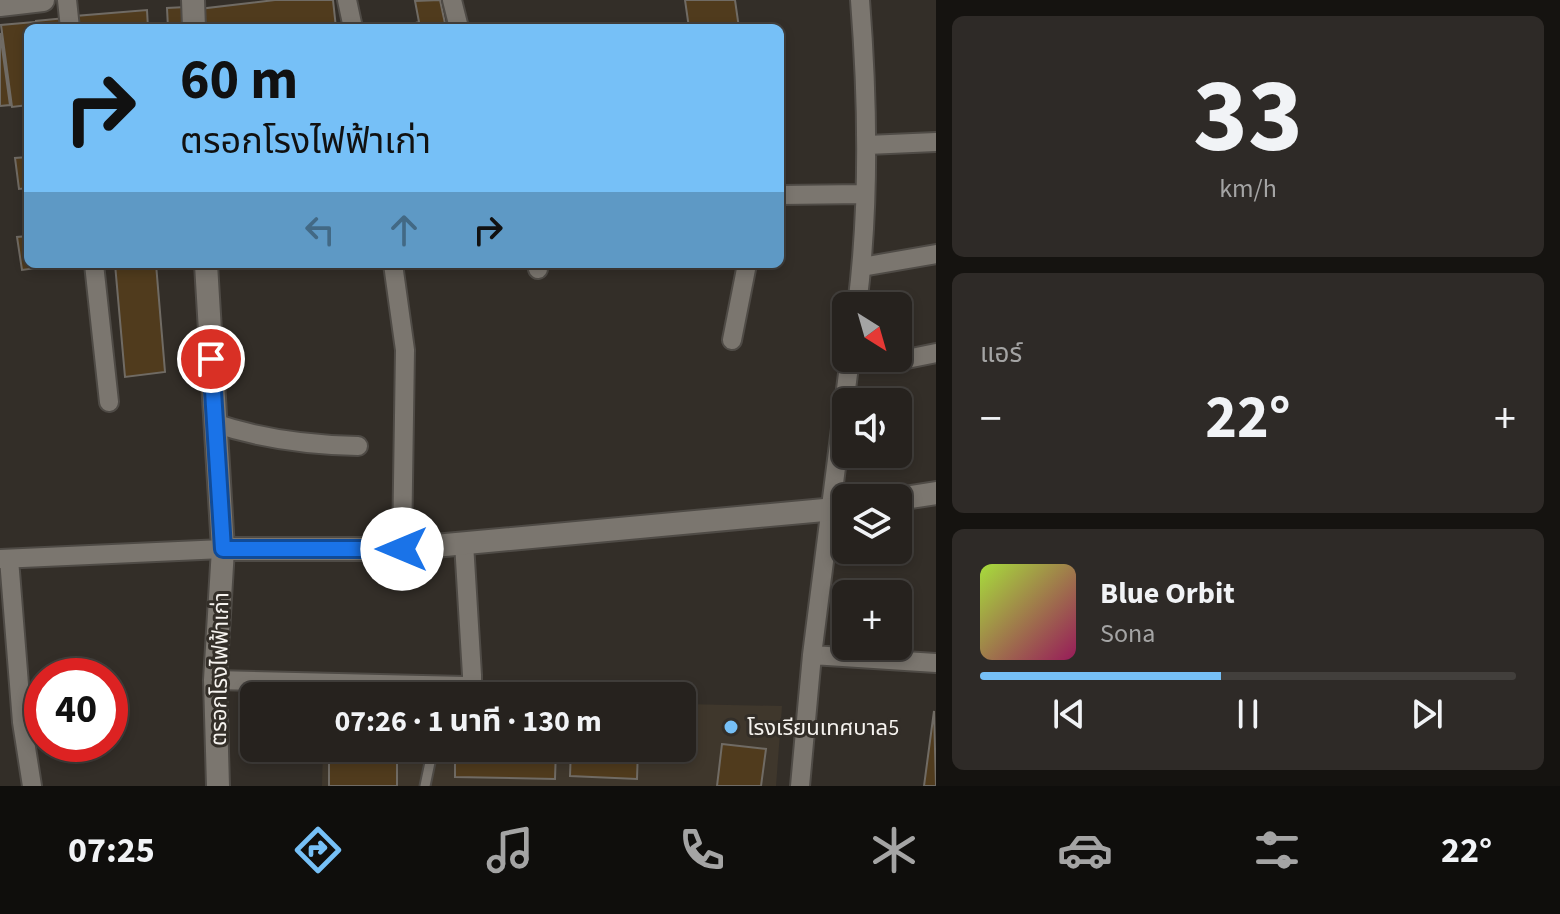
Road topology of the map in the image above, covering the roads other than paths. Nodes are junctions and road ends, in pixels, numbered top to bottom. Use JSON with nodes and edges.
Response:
{"nodes":[{"id":1,"x":43,"y":0,"type":"edge"},
{"id":2,"x":67,"y":0,"type":"edge"},
{"id":3,"x":193,"y":0,"type":"edge"},
{"id":4,"x":347,"y":0,"type":"edge"},
{"id":5,"x":452,"y":0,"type":"edge"},
{"id":6,"x":860,"y":0,"type":"edge"},
{"id":7,"x":0,"y":5,"type":"edge"},
{"id":8,"x":70,"y":24,"type":"edge"},
{"id":9,"x":194,"y":24,"type":"edge"},
{"id":10,"x":352,"y":24,"type":"edge"},
{"id":11,"x":458,"y":24,"type":"edge"},
{"id":12,"x":936,"y":142,"type":"edge"},
{"id":13,"x":867,"y":145,"type":"junction"},
{"id":14,"x":865,"y":194,"type":"junction"},
{"id":15,"x":784,"y":195,"type":"edge"},
{"id":16,"x":936,"y":254,"type":"edge"},
{"id":17,"x":862,"y":267,"type":"junction"},
{"id":18,"x":94,"y":268,"type":"edge"},
{"id":19,"x":206,"y":268,"type":"edge"},
{"id":20,"x":394,"y":268,"type":"edge"},
{"id":21,"x":746,"y":268,"type":"edge"},
{"id":22,"x":859,"y":292,"type":"edge"},
{"id":23,"x":732,"y":340,"type":"dead end"},
{"id":24,"x":936,"y":353,"type":"edge"},
{"id":25,"x":912,"y":358,"type":"edge"},
{"id":26,"x":849,"y":372,"type":"edge"},
{"id":27,"x":109,"y":402,"type":"dead end"},
{"id":28,"x":214,"y":423,"type":"junction"},
{"id":29,"x":358,"y":446,"type":"dead end"},
{"id":30,"x":840,"y":484,"type":"edge"},
{"id":31,"x":936,"y":493,"type":"edge"},
{"id":32,"x":912,"y":497,"type":"edge"},
{"id":33,"x":832,"y":511,"type":"edge"},
{"id":34,"x":464,"y":543,"type":"junction"},
{"id":35,"x":832,"y":543,"type":"edge"},
{"id":36,"x":223,"y":549,"type":"junction"},
{"id":37,"x":402,"y":549,"type":"junction"},
{"id":38,"x":5,"y":559,"type":"edge"},
{"id":39,"x":812,"y":655,"type":"junction"},
{"id":40,"x":936,"y":663,"type":"edge"},
{"id":41,"x":215,"y":680,"type":"junction"},
{"id":42,"x":260,"y":682,"type":"edge"},
{"id":43,"x":472,"y":682,"type":"edge"},
{"id":44,"x":430,"y":762,"type":"edge"},
{"id":45,"x":32,"y":786,"type":"edge"},
{"id":46,"x":218,"y":786,"type":"edge"},
{"id":47,"x":425,"y":786,"type":"edge"},
{"id":48,"x":800,"y":786,"type":"edge"}],
"edges":[{"from":1,"to":7,"type":"street"},
{"from":2,"to":8,"type":"street"},
{"from":3,"to":9,"type":"street"},
{"from":4,"to":10,"type":"street"},
{"from":5,"to":11,"type":"street"},
{"from":6,"to":13,"type":"street"},
{"from":12,"to":13,"type":"street"},
{"from":13,"to":14,"type":"street"},
{"from":14,"to":15,"type":"street"},
{"from":14,"to":17,"type":"street"},
{"from":16,"to":17,"type":"street"},
{"from":17,"to":22,"type":"street"},
{"from":18,"to":27,"type":"street"},
{"from":19,"to":28,"type":"street","name":"ตรอกโรงไฟฟ้าเก่า"},
{"from":20,"to":37,"type":"street"},
{"from":21,"to":23,"type":"street"},
{"from":24,"to":25,"type":"street"},
{"from":26,"to":30,"type":"street"},
{"from":28,"to":29,"type":"street"},
{"from":28,"to":36,"type":"street","name":"ตรอกโรงไฟฟ้าเก่า"},
{"from":31,"to":32,"type":"street"},
{"from":33,"to":34,"type":"street"},
{"from":34,"to":37,"type":"street"},
{"from":34,"to":43,"type":"street"},
{"from":35,"to":39,"type":"street"},
{"from":36,"to":37,"type":"street"},
{"from":36,"to":38,"type":"street"},
{"from":36,"to":41,"type":"street","name":"ตรอกโรงไฟฟ้าเก่า"},
{"from":38,"to":45,"type":"street"},
{"from":39,"to":40,"type":"street"},
{"from":39,"to":48,"type":"street"},
{"from":41,"to":42,"type":"street"},
{"from":41,"to":46,"type":"street","name":"ตรอกโรงไฟฟ้าเก่า"},
{"from":44,"to":47,"type":"lane"}]}
